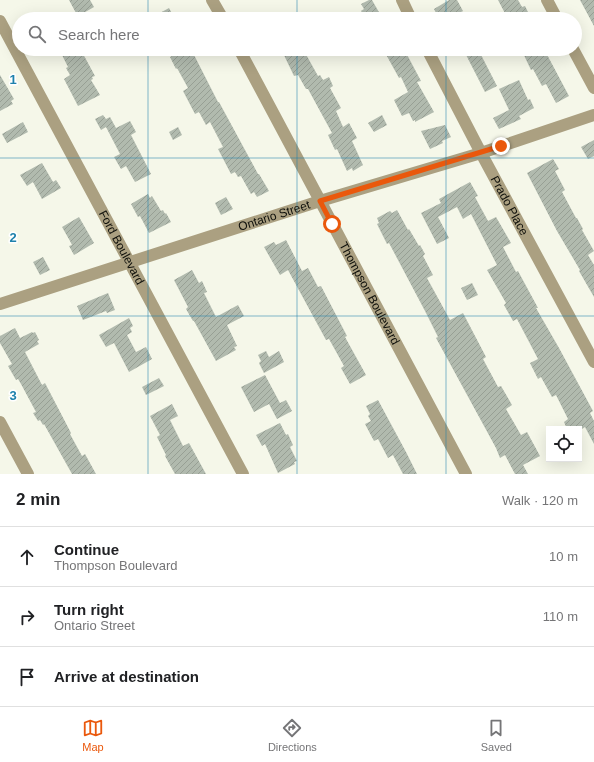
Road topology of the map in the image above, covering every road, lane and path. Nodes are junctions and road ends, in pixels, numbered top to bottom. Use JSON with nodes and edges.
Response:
{"nodes":[{"id":1,"x":212,"y":0,"type":"edge"},
{"id":2,"x":402,"y":0,"type":"edge"},
{"id":3,"x":547,"y":0,"type":"edge"},
{"id":4,"x":218,"y":12,"type":"edge"},
{"id":5,"x":408,"y":12,"type":"edge"},
{"id":6,"x":553,"y":12,"type":"edge"},
{"id":7,"x":0,"y":21,"type":"edge"},
{"id":8,"x":12,"y":44,"type":"edge"},
{"id":9,"x":19,"y":56,"type":"edge"},
{"id":10,"x":243,"y":56,"type":"edge"},
{"id":11,"x":431,"y":56,"type":"edge"},
{"id":12,"x":577,"y":56,"type":"edge"},
{"id":13,"x":594,"y":88,"type":"edge"},
{"id":14,"x":594,"y":115,"type":"edge"},
{"id":15,"x":481,"y":153,"type":"junction"},
{"id":16,"x":320,"y":201,"type":"junction"},
{"id":17,"x":129,"y":264,"type":"junction"},
{"id":18,"x":0,"y":304,"type":"edge"},
{"id":19,"x":594,"y":362,"type":"edge"},
{"id":20,"x":0,"y":422,"type":"edge"},
{"id":21,"x":28,"y":474,"type":"edge"},
{"id":22,"x":243,"y":474,"type":"edge"},
{"id":23,"x":466,"y":474,"type":"edge"}],
"edges":[{"from":1,"to":4,"type":"street"},
{"from":2,"to":5,"type":"street"},
{"from":3,"to":6,"type":"street"},
{"from":7,"to":8,"type":"street","name":"Ford Boulevard"},
{"from":9,"to":17,"type":"street","name":"Ford Boulevard"},
{"from":10,"to":16,"type":"street","name":"Thompson Boulevard"},
{"from":11,"to":15,"type":"street","name":"Prado Place"},
{"from":12,"to":13,"type":"street"},
{"from":14,"to":15,"type":"street","name":"Ontario Street"},
{"from":15,"to":16,"type":"street","name":"Ontario Street"},
{"from":15,"to":19,"type":"street","name":"Prado Place"},
{"from":16,"to":17,"type":"street","name":"Ontario Street"},
{"from":16,"to":23,"type":"street","name":"Thompson Boulevard"},
{"from":17,"to":18,"type":"street","name":"Ontario Street"},
{"from":17,"to":22,"type":"street","name":"Ford Boulevard"},
{"from":20,"to":21,"type":"street"}]}
